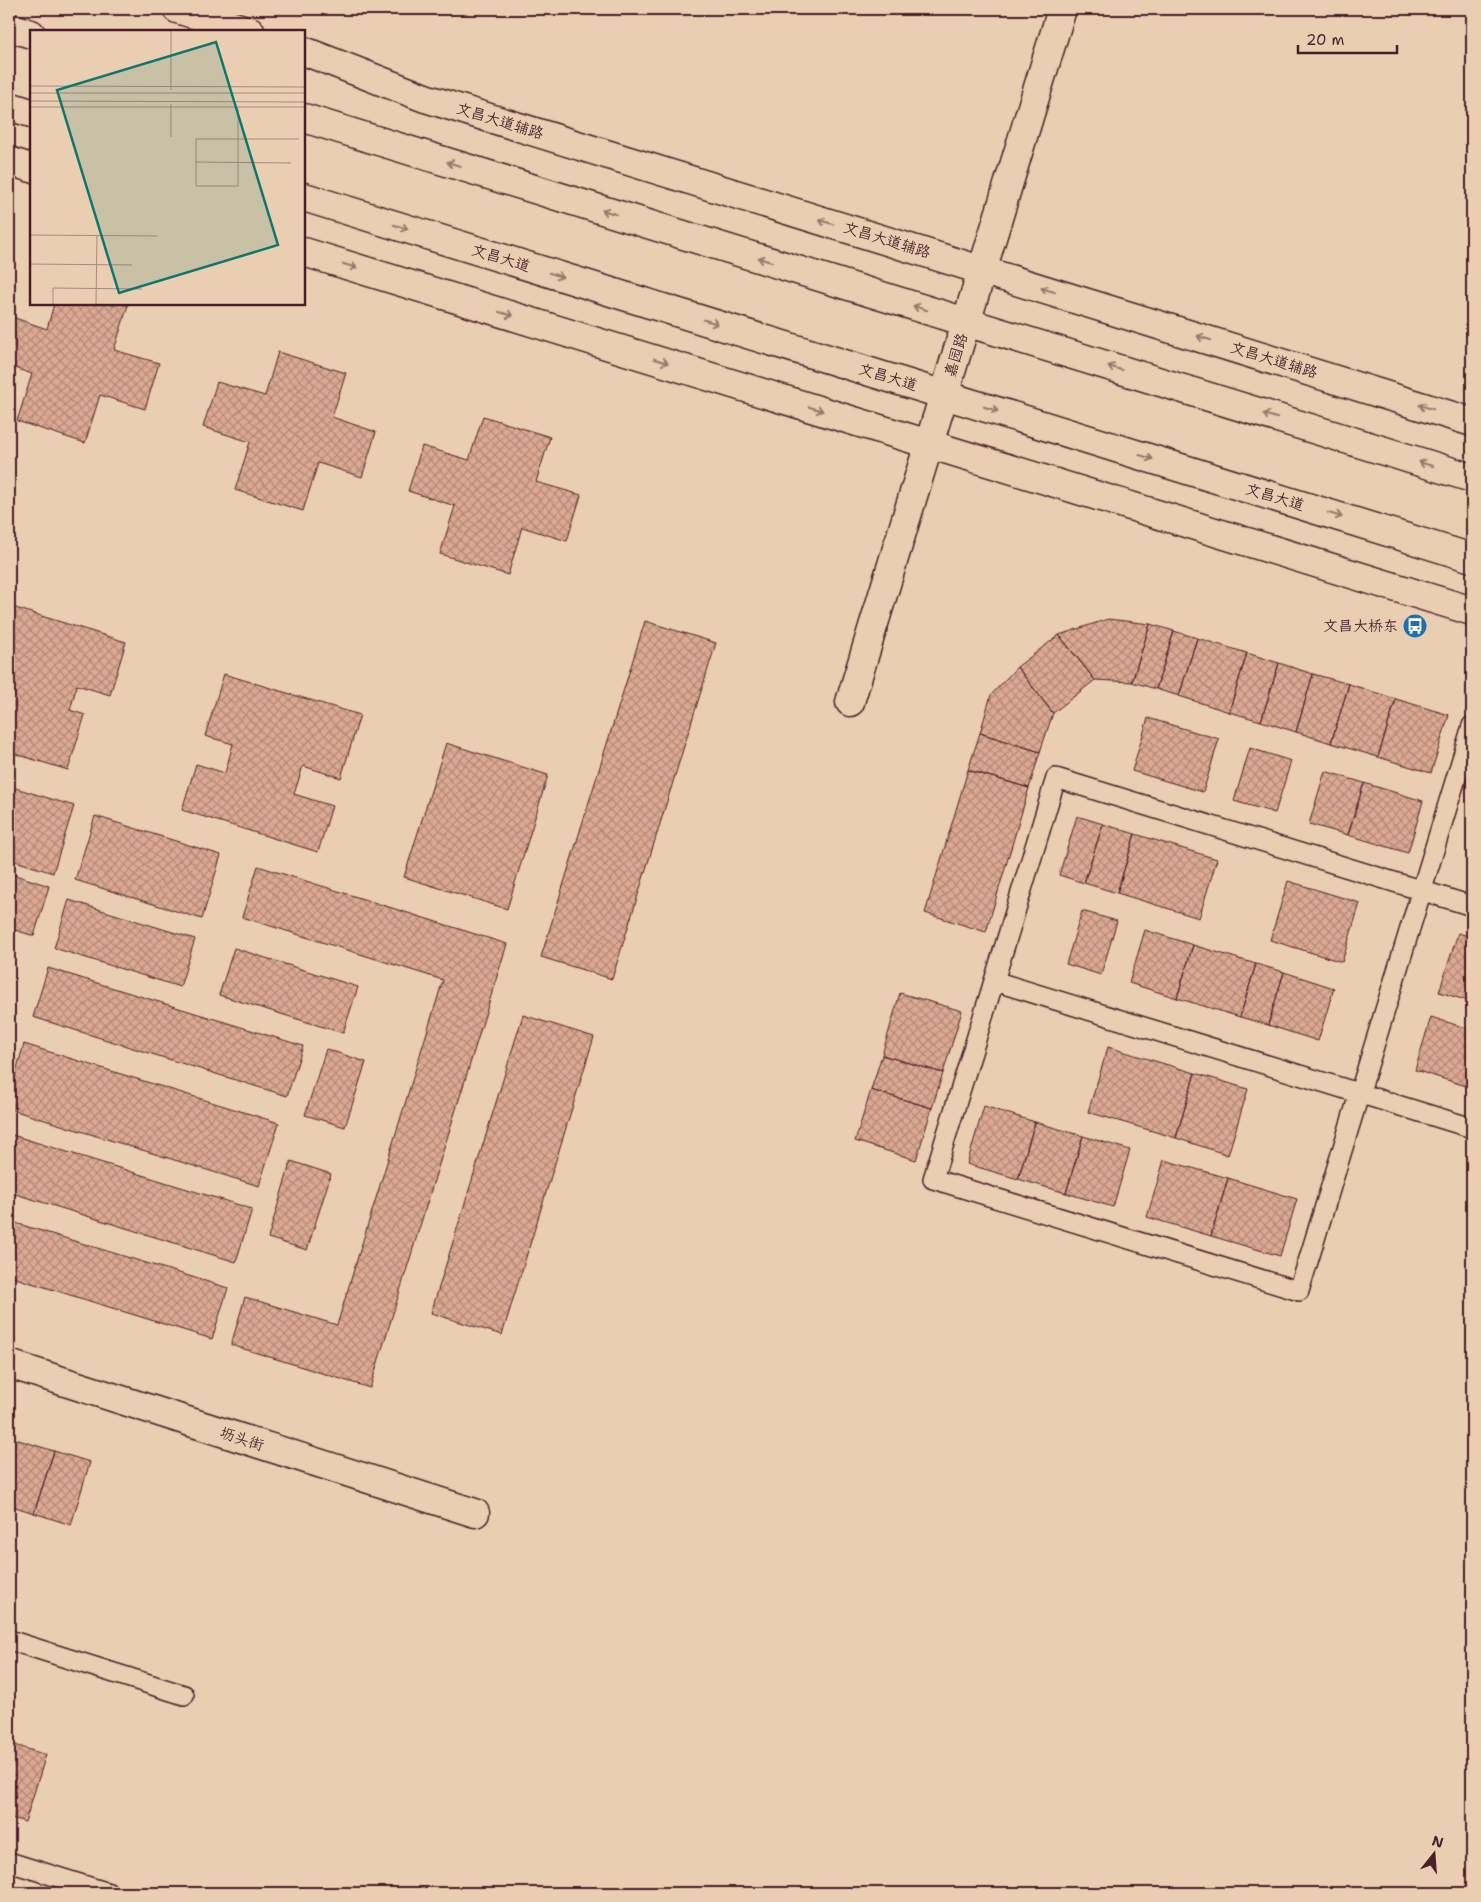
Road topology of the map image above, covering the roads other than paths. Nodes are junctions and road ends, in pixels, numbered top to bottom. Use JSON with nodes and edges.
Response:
{"nodes":[{"id":1,"x":178,"y":9,"type":"edge"},
{"id":2,"x":1062,"y":9,"type":"edge"},
{"id":3,"x":9,"y":27,"type":"edge"},
{"id":4,"x":247,"y":30,"type":"edge"},
{"id":5,"x":30,"y":34,"type":"edge"},
{"id":6,"x":305,"y":51,"type":"edge"},
{"id":7,"x":9,"y":106,"type":"edge"},
{"id":8,"x":30,"y":113,"type":"edge"},
{"id":9,"x":305,"y":118,"type":"edge"},
{"id":10,"x":9,"y":161,"type":"edge"},
{"id":11,"x":30,"y":168,"type":"edge"},
{"id":12,"x":305,"y":197,"type":"edge"},
{"id":13,"x":305,"y":252,"type":"edge"},
{"id":14,"x":982,"y":270,"type":"junction"},
{"id":15,"x":966,"y":322,"type":"junction"},
{"id":16,"x":944,"y":394,"type":"junction"},
{"id":17,"x":1472,"y":422,"type":"edge"},
{"id":18,"x":929,"y":444,"type":"junction"},
{"id":19,"x":1472,"y":478,"type":"edge"},
{"id":20,"x":1472,"y":558,"type":"edge"},
{"id":21,"x":1472,"y":611,"type":"edge"},
{"id":22,"x":850,"y":702,"type":"dead end"},
{"id":23,"x":1472,"y":726,"type":"edge"},
{"id":24,"x":1422,"y":890,"type":"junction"},
{"id":25,"x":1472,"y":906,"type":"edge"},
{"id":26,"x":994,"y":981,"type":"junction"},
{"id":27,"x":1360,"y":1093,"type":"junction"},
{"id":28,"x":1472,"y":1128,"type":"edge"},
{"id":29,"x":9,"y":1364,"type":"edge"},
{"id":30,"x":475,"y":1513,"type":"dead end"},
{"id":31,"x":9,"y":1640,"type":"edge"},
{"id":32,"x":184,"y":1695,"type":"dead end"},
{"id":33,"x":9,"y":1862,"type":"edge"},
{"id":34,"x":109,"y":1893,"type":"edge"}],
"edges":[{"from":1,"to":4,"type":"street"},
{"from":2,"to":14,"type":"street","name":"嘉园路"},
{"from":3,"to":5,"type":"street"},
{"from":14,"to":6,"type":"street","name":"文昌大道辅路","one_way":true},
{"from":7,"to":8,"type":"street"},
{"from":15,"to":9,"type":"street","one_way":true},
{"from":10,"to":11,"type":"street"},
{"from":12,"to":16,"type":"street","name":"文昌大道","one_way":true},
{"from":13,"to":18,"type":"street","one_way":true},
{"from":14,"to":15,"type":"street","name":"嘉园路"},
{"from":17,"to":14,"type":"street","name":"文昌大道辅路","one_way":true},
{"from":15,"to":16,"type":"street","name":"嘉园路"},
{"from":19,"to":15,"type":"street","one_way":true},
{"from":16,"to":18,"type":"street","name":"嘉园路"},
{"from":16,"to":20,"type":"street","name":"文昌大道","one_way":true},
{"from":18,"to":21,"type":"street"},
{"from":18,"to":22,"type":"street","name":"嘉园路"},
{"from":23,"to":24,"type":"lane"},
{"from":24,"to":25,"type":"lane"},
{"from":24,"to":26,"type":"lane"},
{"from":24,"to":27,"type":"lane"},
{"from":26,"to":27,"type":"lane"},
{"from":26,"to":27,"type":"lane"},
{"from":27,"to":28,"type":"lane"},
{"from":29,"to":30,"type":"street","name":"坜头街"},
{"from":31,"to":32,"type":"lane"},
{"from":33,"to":34,"type":"lane"}]}
